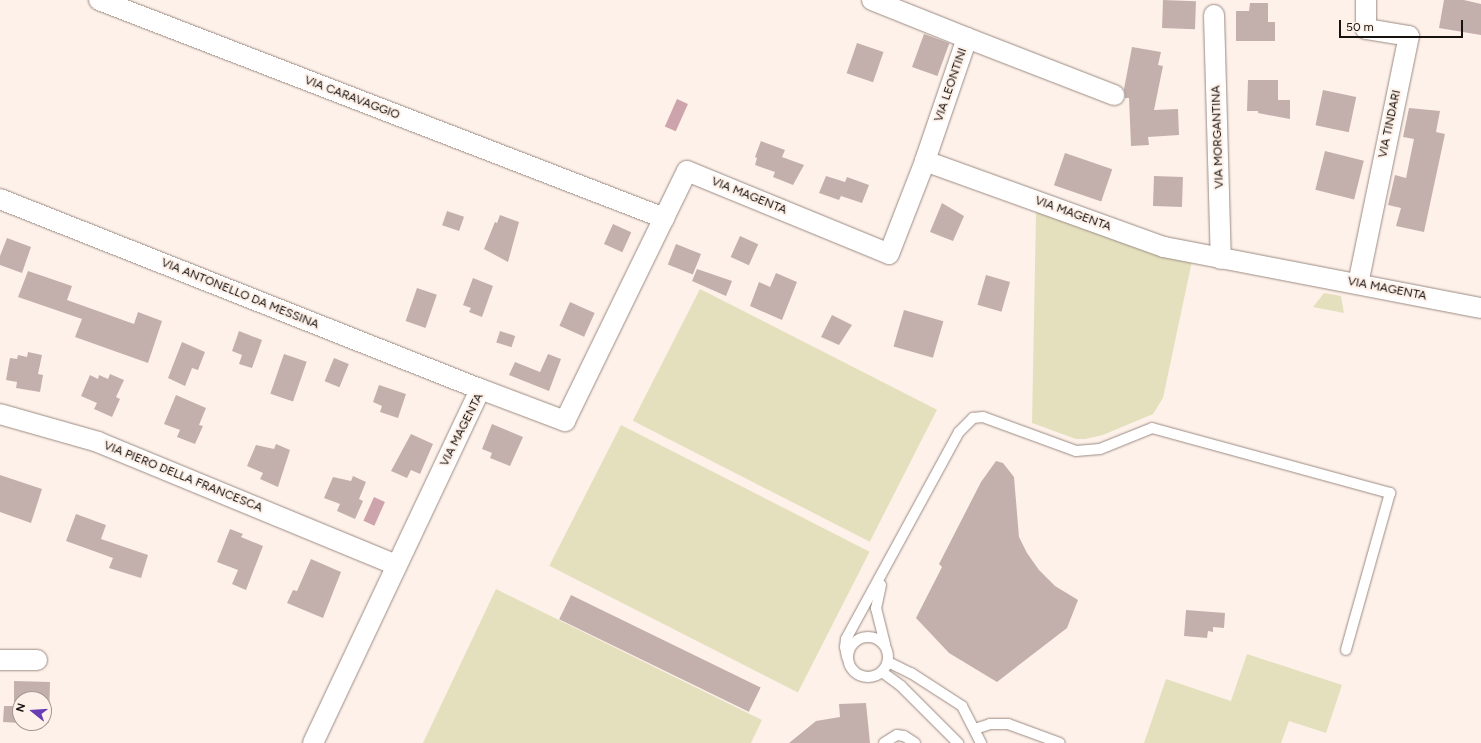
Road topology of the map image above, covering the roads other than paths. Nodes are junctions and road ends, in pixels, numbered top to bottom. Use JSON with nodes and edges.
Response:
{"nodes":[{"id":1,"x":99,"y":0,"type":"edge"},
{"id":2,"x":872,"y":0,"type":"edge"},
{"id":3,"x":1366,"y":0,"type":"edge"},
{"id":4,"x":1214,"y":15,"type":"dead end"},
{"id":5,"x":967,"y":38,"type":"junction"},
{"id":6,"x":1114,"y":95,"type":"dead end"},
{"id":7,"x":925,"y":161,"type":"junction"},
{"id":8,"x":0,"y":198,"type":"edge"},
{"id":9,"x":664,"y":218,"type":"junction"},
{"id":10,"x":1221,"y":259,"type":"junction"},
{"id":11,"x":1358,"y":284,"type":"junction"},
{"id":12,"x":1481,"y":308,"type":"edge"},
{"id":13,"x":480,"y":389,"type":"junction"},
{"id":14,"x":0,"y":414,"type":"edge"},
{"id":15,"x":397,"y":565,"type":"junction"},
{"id":16,"x":887,"y":566,"type":"junction"},
{"id":17,"x":885,"y":646,"type":"junction"},
{"id":18,"x":1346,"y":650,"type":"dead end"},
{"id":19,"x":848,"y":657,"type":"junction"},
{"id":20,"x":0,"y":660,"type":"edge"},
{"id":21,"x":37,"y":660,"type":"dead end"},
{"id":22,"x":888,"y":662,"type":"junction"},
{"id":23,"x":882,"y":672,"type":"junction"},
{"id":24,"x":975,"y":729,"type":"junction"},
{"id":25,"x":313,"y":743,"type":"edge"},
{"id":26,"x":884,"y":743,"type":"edge"},
{"id":27,"x":915,"y":743,"type":"edge"},
{"id":28,"x":958,"y":743,"type":"edge"},
{"id":29,"x":981,"y":743,"type":"edge"},
{"id":30,"x":1060,"y":743,"type":"edge"}],
"edges":[{"from":1,"to":9,"type":"street","name":"VIA CARAVAGGIO"},
{"from":2,"to":5,"type":"street","name":"VIA LEONTINI"},
{"from":3,"to":11,"type":"street","name":"VIA TINDARI"},
{"from":4,"to":10,"type":"street","name":"VIA MORGANTINA"},
{"from":5,"to":6,"type":"street"},
{"from":5,"to":7,"type":"street","name":"VIA LEONTINI"},
{"from":7,"to":9,"type":"street","name":"VIA MAGENTA"},
{"from":7,"to":10,"type":"street","name":"VIA MAGENTA"},
{"from":8,"to":13,"type":"street","name":"VIA ANTONELLO DA MESSINA"},
{"from":9,"to":13,"type":"street","name":"VIA MAGENTA"},
{"from":10,"to":11,"type":"street","name":"VIA MAGENTA"},
{"from":11,"to":12,"type":"street","name":"VIA MAGENTA"},
{"from":13,"to":15,"type":"street","name":"VIA MAGENTA"},
{"from":14,"to":15,"type":"street","name":"VIA PIERO DELLA FRANCESCA"},
{"from":15,"to":25,"type":"street","name":"VIA MAGENTA"},
{"from":16,"to":17,"type":"lane"},
{"from":16,"to":18,"type":"lane"},
{"from":16,"to":19,"type":"lane"},
{"from":17,"to":19,"type":"lane"},
{"from":17,"to":22,"type":"lane"},
{"from":19,"to":23,"type":"lane"},
{"from":20,"to":21,"type":"street"},
{"from":22,"to":23,"type":"lane"},
{"from":22,"to":24,"type":"lane"},
{"from":23,"to":28,"type":"lane"},
{"from":24,"to":29,"type":"lane"},
{"from":24,"to":30,"type":"lane"},
{"from":26,"to":27,"type":"lane"}]}
